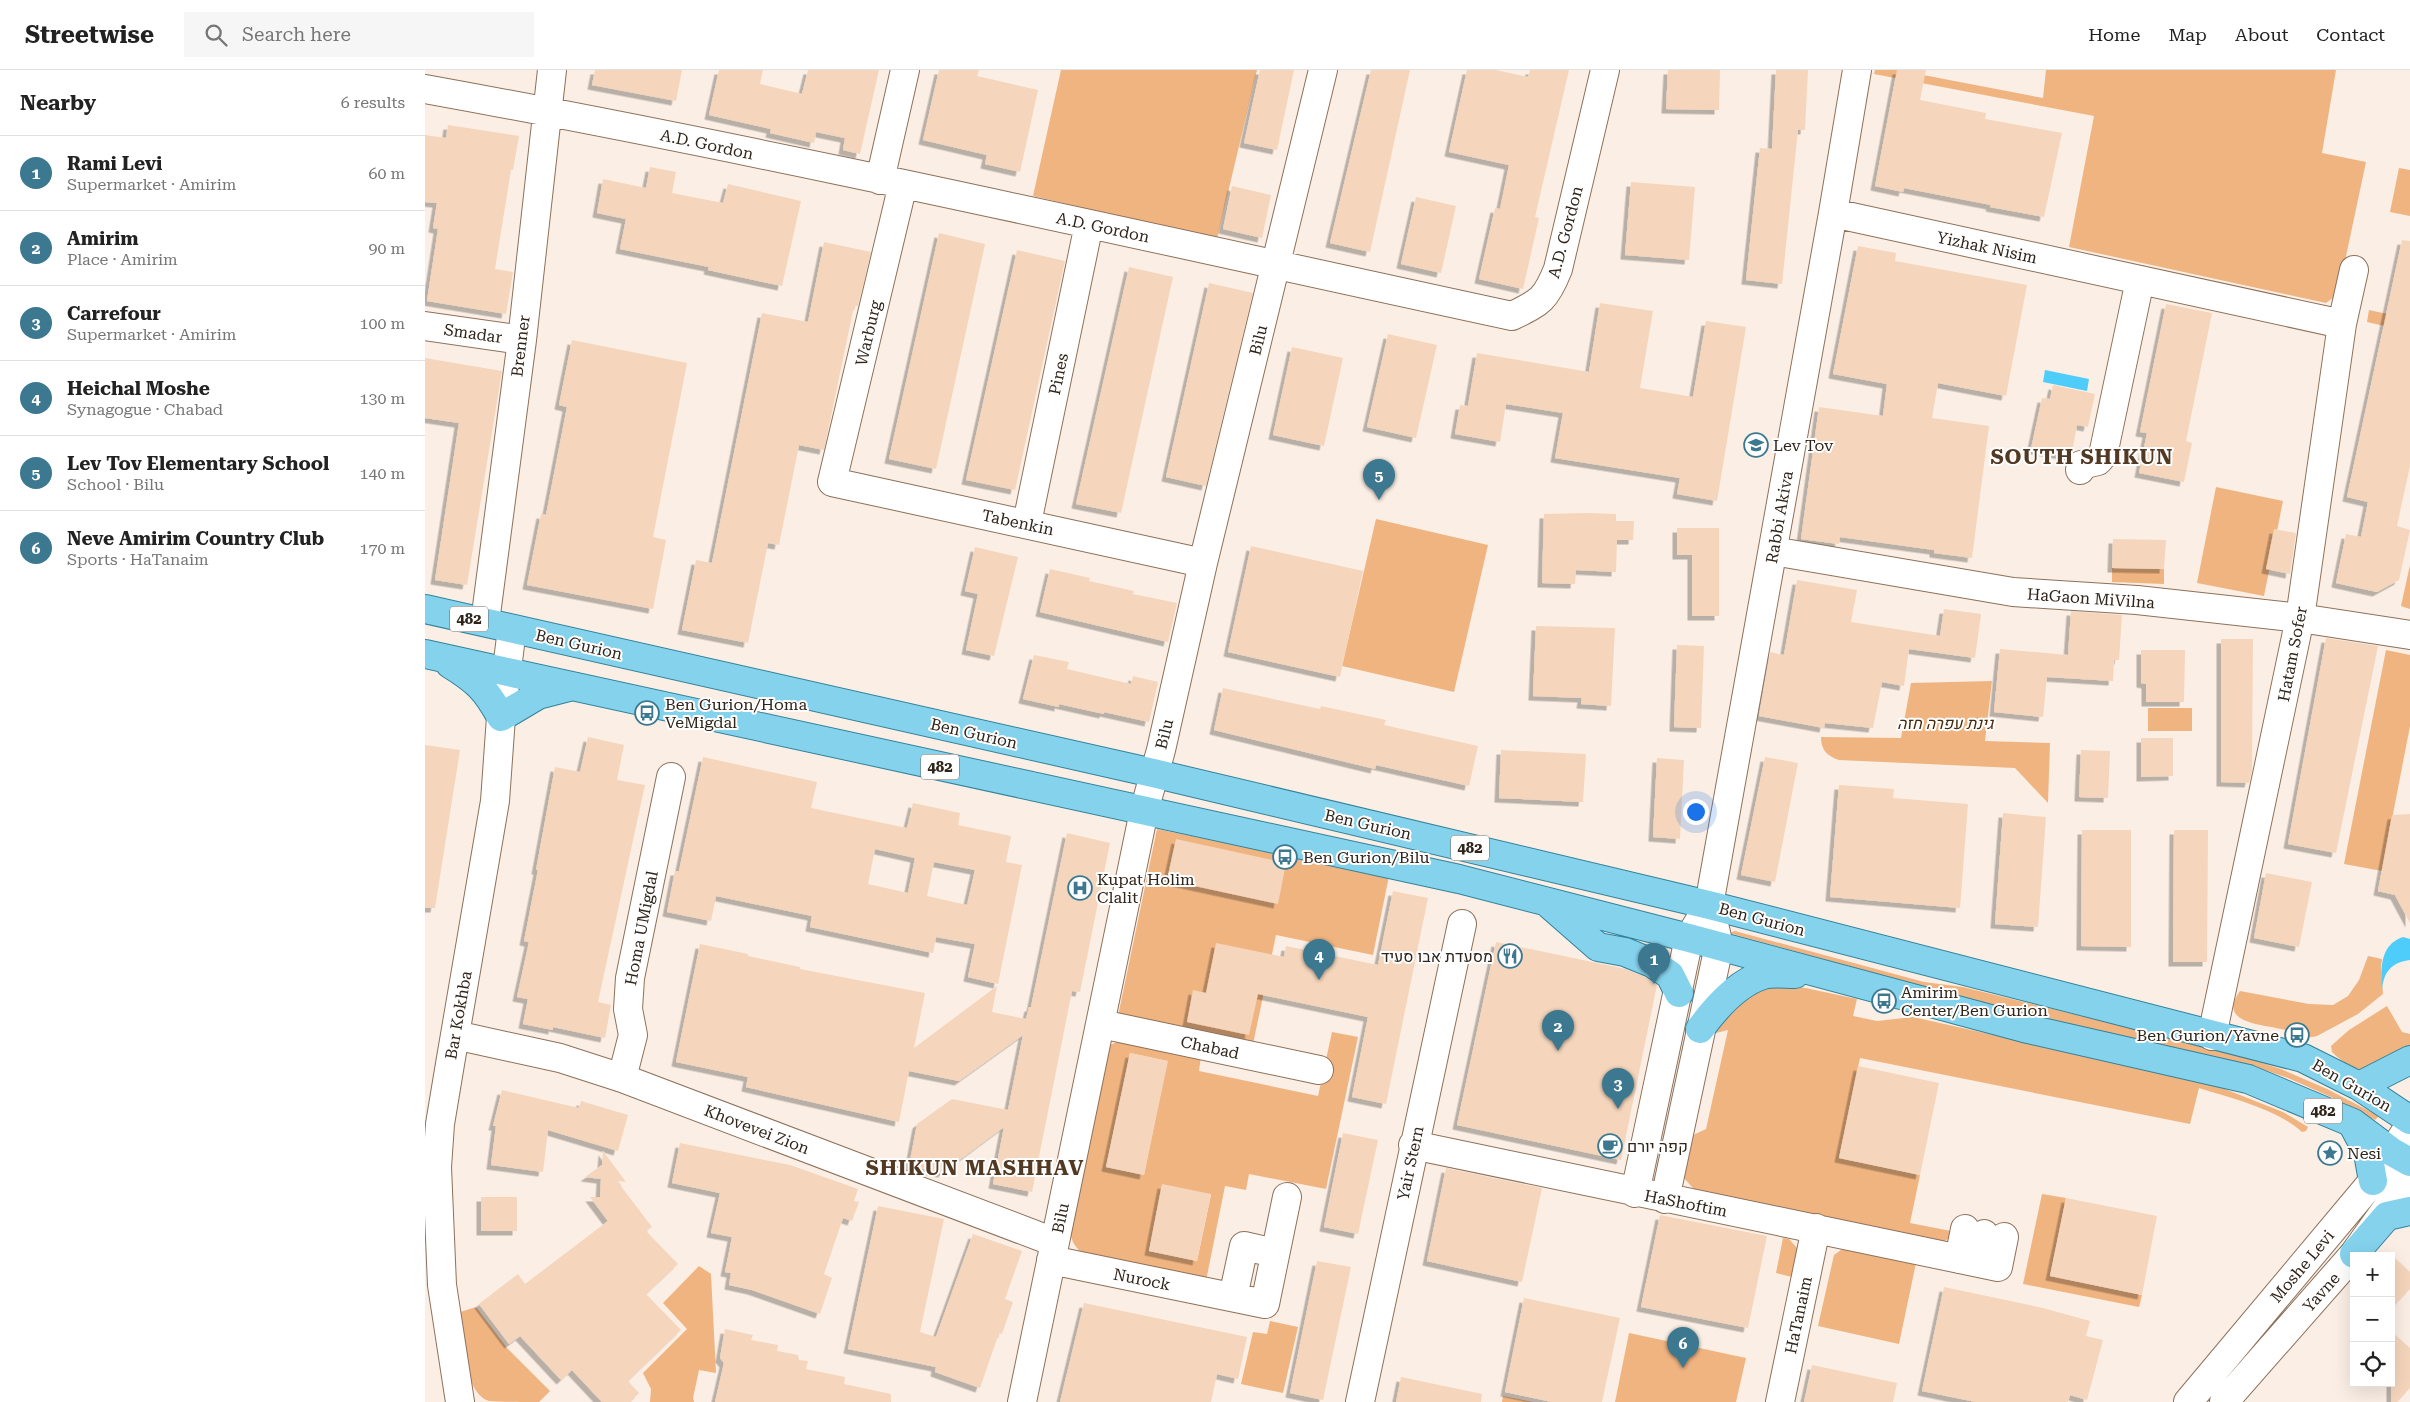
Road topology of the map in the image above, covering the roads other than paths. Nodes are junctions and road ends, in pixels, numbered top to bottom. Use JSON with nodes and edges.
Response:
{"nodes":[{"id":1,"x":552,"y":70,"type":"edge"},
{"id":2,"x":905,"y":70,"type":"edge"},
{"id":3,"x":1323,"y":70,"type":"edge"},
{"id":4,"x":1605,"y":70,"type":"edge"},
{"id":5,"x":1857,"y":70,"type":"edge"},
{"id":6,"x":425,"y":89,"type":"edge"},
{"id":7,"x":547,"y":111,"type":"junction"},
{"id":8,"x":892,"y":182,"type":"junction"},
{"id":9,"x":1833,"y":213,"type":"junction"},
{"id":10,"x":1089,"y":224,"type":"junction"},
{"id":11,"x":1277,"y":265,"type":"junction"},
{"id":12,"x":2354,"y":270,"type":"dead end"},
{"id":13,"x":2140,"y":280,"type":"junction"},
{"id":14,"x":2342,"y":324,"type":"junction"},
{"id":15,"x":425,"y":326,"type":"edge"},
{"id":16,"x":521,"y":340,"type":"junction"},
{"id":17,"x":2080,"y":470,"type":"dead end"},
{"id":18,"x":832,"y":482,"type":"joint"},
{"id":19,"x":1027,"y":523,"type":"junction"},
{"id":20,"x":1773,"y":551,"type":"junction"},
{"id":21,"x":1203,"y":563,"type":"junction"},
{"id":22,"x":425,"y":609,"type":"edge"},
{"id":23,"x":2300,"y":618,"type":"junction"},
{"id":24,"x":485,"y":622,"type":"junction"},
{"id":25,"x":512,"y":629,"type":"junction"},
{"id":26,"x":2410,"y":635,"type":"edge"},
{"id":27,"x":432,"y":655,"type":"edge"},
{"id":28,"x":507,"y":671,"type":"junction"},
{"id":29,"x":573,"y":686,"type":"junction"},
{"id":30,"x":501,"y":717,"type":"junction"},
{"id":31,"x":1153,"y":773,"type":"junction"},
{"id":32,"x":671,"y":777,"type":"dead end"},
{"id":33,"x":1144,"y":811,"type":"junction"},
{"id":34,"x":1543,"y":899,"type":"junction"},
{"id":35,"x":1709,"y":905,"type":"junction"},
{"id":36,"x":1461,"y":924,"type":"dead end"},
{"id":37,"x":1689,"y":938,"type":"junction"},
{"id":38,"x":1719,"y":946,"type":"junction"},
{"id":39,"x":1825,"y":974,"type":"junction"},
{"id":40,"x":1679,"y":993,"type":"junction"},
{"id":41,"x":1101,"y":1024,"type":"junction"},
{"id":42,"x":1701,"y":1029,"type":"junction"},
{"id":43,"x":455,"y":1035,"type":"junction"},
{"id":44,"x":2213,"y":1036,"type":"junction"},
{"id":45,"x":2410,"y":1060,"type":"edge"},
{"id":46,"x":1319,"y":1070,"type":"dead end"},
{"id":47,"x":622,"y":1078,"type":"junction"},
{"id":48,"x":2359,"y":1086,"type":"junction"},
{"id":49,"x":2410,"y":1120,"type":"edge"},
{"id":50,"x":2353,"y":1123,"type":"junction"},
{"id":51,"x":2410,"y":1125,"type":"edge"},
{"id":52,"x":1413,"y":1145,"type":"junction"},
{"id":53,"x":2401,"y":1157,"type":"edge"},
{"id":54,"x":2410,"y":1176,"type":"edge"},
{"id":55,"x":2373,"y":1181,"type":"junction"},
{"id":56,"x":1635,"y":1193,"type":"junction"},
{"id":57,"x":1287,"y":1197,"type":"dead end"},
{"id":58,"x":1665,"y":1199,"type":"junction"},
{"id":59,"x":2410,"y":1211,"type":"edge"},
{"id":60,"x":1816,"y":1228,"type":"junction"},
{"id":61,"x":1052,"y":1251,"type":"junction"},
{"id":62,"x":2355,"y":1252,"type":"edge"},
{"id":63,"x":2356,"y":1252,"type":"edge"},
{"id":64,"x":433,"y":1259,"type":"edge"},
{"id":65,"x":2350,"y":1259,"type":"edge"},
{"id":66,"x":1969,"y":1261,"type":"junction"},
{"id":67,"x":460,"y":1402,"type":"edge"},
{"id":68,"x":1022,"y":1402,"type":"edge"},
{"id":69,"x":1360,"y":1402,"type":"edge"},
{"id":70,"x":1780,"y":1402,"type":"edge"},
{"id":71,"x":2188,"y":1402,"type":"edge"},
{"id":72,"x":2224,"y":1402,"type":"edge"}],
"edges":[{"from":1,"to":7,"type":"street","name":"Brenner"},
{"from":2,"to":8,"type":"street","name":"Warburg"},
{"from":3,"to":11,"type":"street","name":"Bilu"},
{"from":4,"to":11,"type":"street","name":"A.D. Gordon"},
{"from":5,"to":9,"type":"street","name":"Rabbi Akiva"},
{"from":6,"to":7,"type":"street","name":"A.D. Gordon"},
{"from":7,"to":8,"type":"street","name":"A.D. Gordon"},
{"from":7,"to":16,"type":"street","name":"Brenner"},
{"from":8,"to":10,"type":"street","name":"A.D. Gordon"},
{"from":8,"to":18,"type":"street","name":"Warburg"},
{"from":9,"to":13,"type":"street","name":"Yizhak Nisim"},
{"from":9,"to":20,"type":"street","name":"Rabbi Akiva"},
{"from":10,"to":11,"type":"street","name":"A.D. Gordon"},
{"from":10,"to":19,"type":"street","name":"Pines"},
{"from":11,"to":21,"type":"street","name":"Bilu"},
{"from":12,"to":14,"type":"street","name":"Hatam Sofer"},
{"from":13,"to":14,"type":"street","name":"Yizhak Nisim"},
{"from":13,"to":17,"type":"street"},
{"from":14,"to":23,"type":"street","name":"Hatam Sofer"},
{"from":15,"to":16,"type":"street","name":"Smadar"},
{"from":16,"to":24,"type":"street","name":"Brenner"},
{"from":18,"to":19,"type":"street","name":"Tabenkin"},
{"from":19,"to":21,"type":"street","name":"Tabenkin"},
{"from":20,"to":23,"type":"street","name":"HaGaon MiVilna"},
{"from":20,"to":35,"type":"street","name":"Rabbi Akiva"},
{"from":21,"to":31,"type":"street","name":"Bilu"},
{"from":22,"to":24,"type":"main road","name":"Ben Gurion","number":"482"},
{"from":23,"to":26,"type":"street","name":"HaGaon MiVilna"},
{"from":23,"to":44,"type":"street","name":"Hatam Sofer"},
{"from":24,"to":25,"type":"main road","name":"Ben Gurion","number":"482"},
{"from":25,"to":28,"type":"street","name":"Bar Kokhba"},
{"from":25,"to":31,"type":"main road","name":"Ben Gurion","number":"482"},
{"from":27,"to":28,"type":"main road","name":"Ben Gurion","number":"482"},
{"from":27,"to":30,"type":"main road"},
{"from":28,"to":29,"type":"main road","name":"Ben Gurion","number":"482"},
{"from":28,"to":30,"type":"street","name":"Bar Kokhba"},
{"from":29,"to":30,"type":"main road"},
{"from":29,"to":33,"type":"main road","name":"Ben Gurion","number":"482"},
{"from":30,"to":43,"type":"street","name":"Bar Kokhba"},
{"from":31,"to":33,"type":"street","name":"Bilu"},
{"from":31,"to":35,"type":"main road","name":"Ben Gurion","number":"482"},
{"from":32,"to":47,"type":"street","name":"Homa UMigdal"},
{"from":33,"to":34,"type":"main road","name":"Ben Gurion","number":"482"},
{"from":33,"to":41,"type":"street","name":"Bilu"},
{"from":34,"to":37,"type":"main road","name":"Ben Gurion","number":"482"},
{"from":34,"to":40,"type":"main road"},
{"from":35,"to":37,"type":"street"},
{"from":35,"to":38,"type":"street"},
{"from":35,"to":44,"type":"main road","name":"Ben Gurion","number":"482"},
{"from":36,"to":52,"type":"street","name":"Yair Stern"},
{"from":37,"to":38,"type":"main road","name":"Ben Gurion","number":"482"},
{"from":37,"to":40,"type":"street"},
{"from":38,"to":39,"type":"main road","name":"Ben Gurion","number":"482"},
{"from":38,"to":42,"type":"street"},
{"from":39,"to":42,"type":"main road"},
{"from":39,"to":50,"type":"main road","name":"Ben Gurion","number":"482"},
{"from":40,"to":56,"type":"street"},
{"from":41,"to":46,"type":"street","name":"Chabad"},
{"from":41,"to":61,"type":"street","name":"Bilu"},
{"from":42,"to":58,"type":"street"},
{"from":43,"to":47,"type":"street","name":"Khovevei Zion"},
{"from":43,"to":64,"type":"street","name":"Bar Kokhba"},
{"from":44,"to":48,"type":"main road","name":"Ben Gurion","number":"482"},
{"from":45,"to":48,"type":"main road"},
{"from":47,"to":61,"type":"street","name":"Khovevei Zion"},
{"from":48,"to":49,"type":"main road","name":"Ben Gurion","number":"482"},
{"from":50,"to":53,"type":"main road","name":"Ben Gurion","number":"482"},
{"from":50,"to":55,"type":"main road"},
{"from":51,"to":53,"type":"street","name":"Moshe Levi"},
{"from":52,"to":56,"type":"street","name":"HaShoftim"},
{"from":52,"to":69,"type":"street","name":"Yair Stern"},
{"from":53,"to":55,"type":"street","name":"Moshe Levi"},
{"from":54,"to":62,"type":"street","name":"Yavne"},
{"from":55,"to":71,"type":"street","name":"Moshe Levi"},
{"from":56,"to":58,"type":"street","name":"HaShoftim"},
{"from":57,"to":61,"type":"street","name":"Nurock"},
{"from":58,"to":60,"type":"street","name":"HaShoftim"},
{"from":59,"to":63,"type":"main road"},
{"from":60,"to":66,"type":"street","name":"HaShoftim"},
{"from":60,"to":70,"type":"street","name":"HaTanaim"},
{"from":61,"to":68,"type":"street","name":"Bilu"},
{"from":64,"to":67,"type":"street","name":"Bar Kokhba"},
{"from":65,"to":72,"type":"street","name":"Yavne"},
{"from":66,"to":66,"type":"street","name":"HaShoftim"}]}
